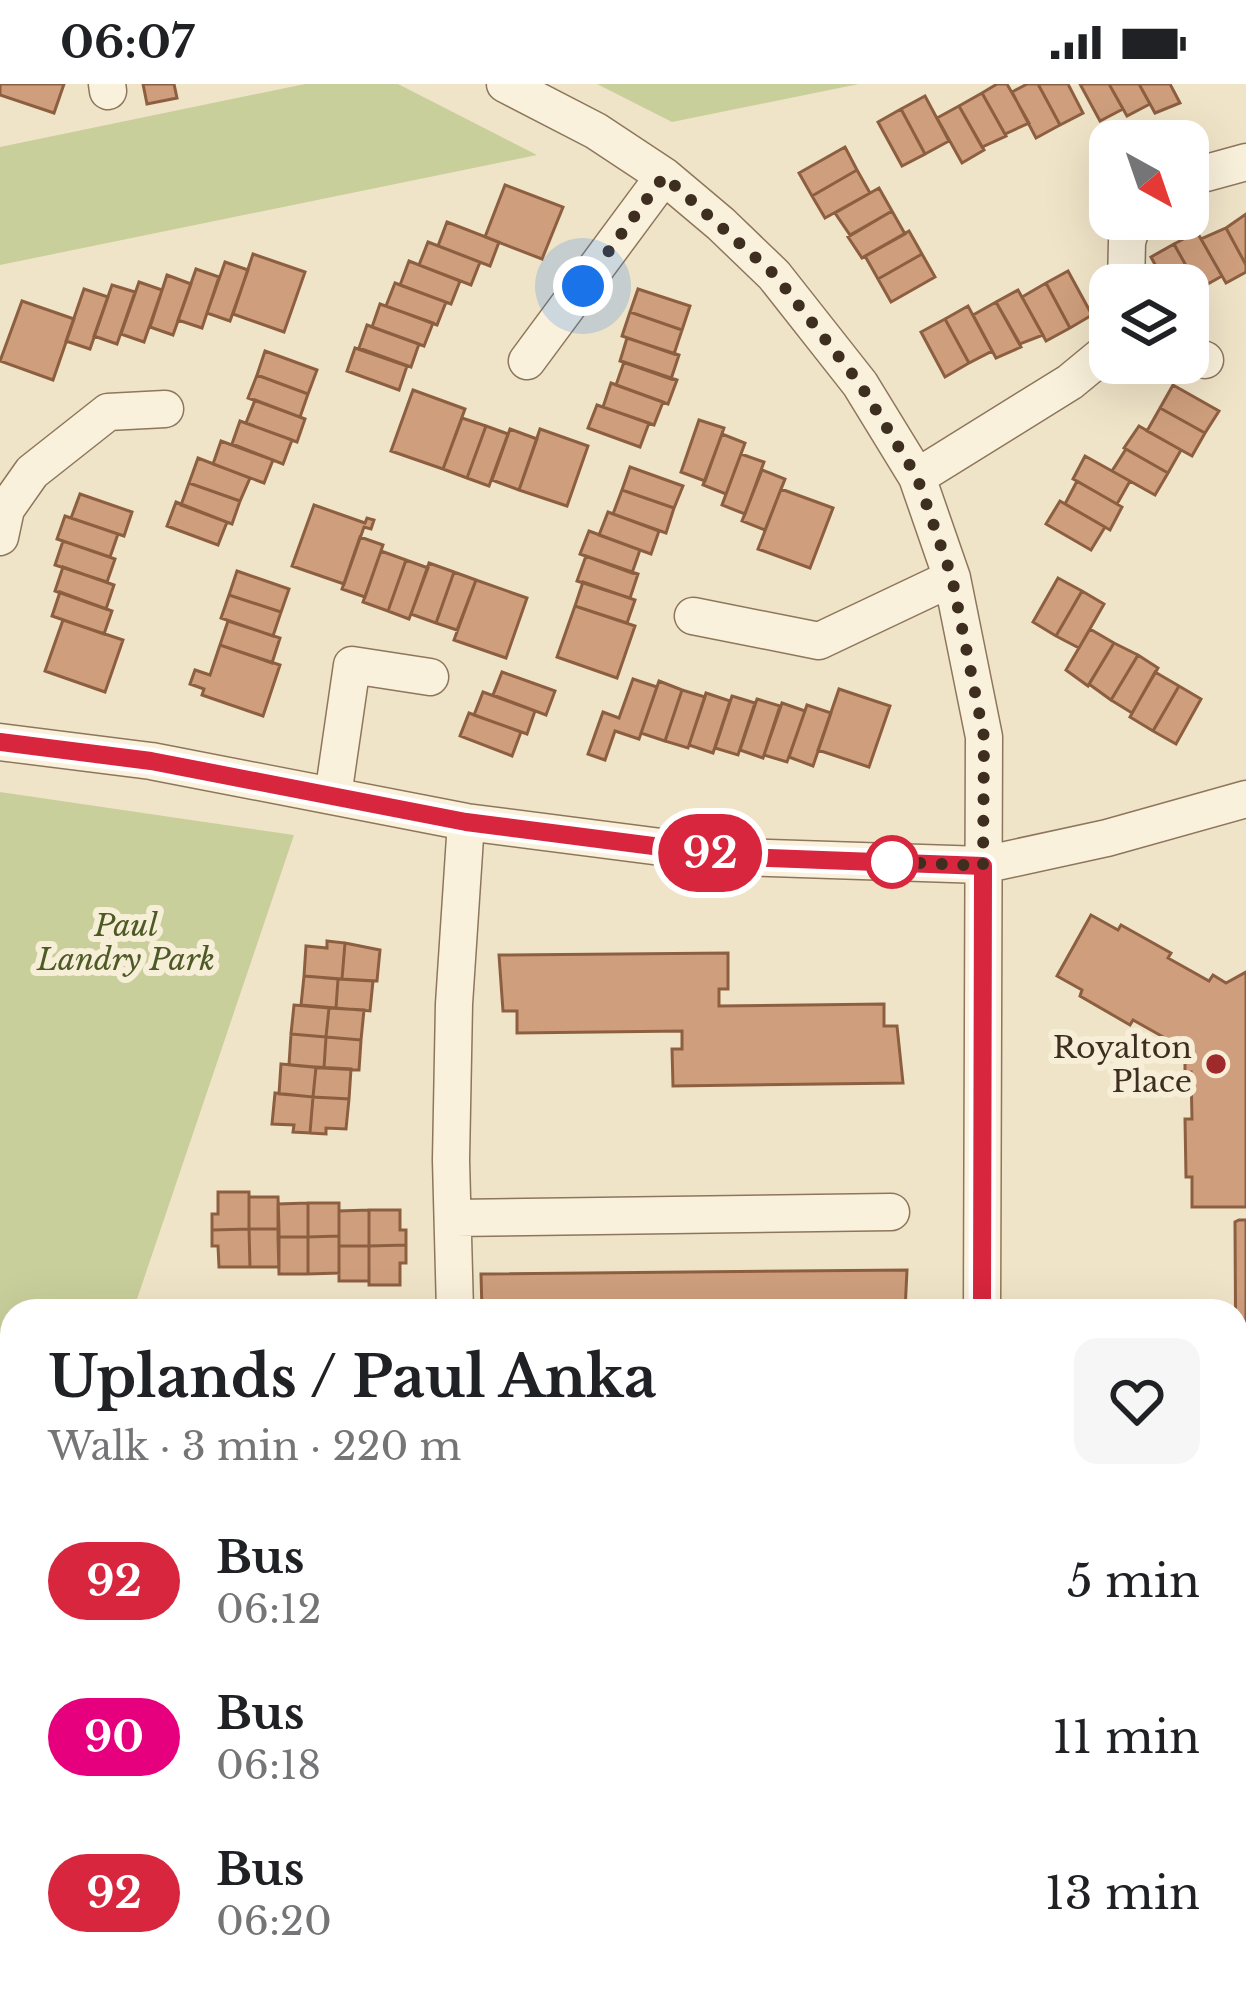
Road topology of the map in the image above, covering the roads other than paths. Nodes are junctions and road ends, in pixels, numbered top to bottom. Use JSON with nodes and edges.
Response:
{"nodes":[{"id":1,"x":505,"y":84,"type":"edge"},
{"id":2,"x":1246,"y":162,"type":"edge"},
{"id":3,"x":1209,"y":172,"type":"edge"},
{"id":4,"x":664,"y":176,"type":"junction"},
{"id":5,"x":527,"y":361,"type":"dead end"},
{"id":6,"x":1089,"y":366,"type":"edge"},
{"id":7,"x":165,"y":409,"type":"dead end"},
{"id":8,"x":917,"y":477,"type":"junction"},
{"id":9,"x":0,"y":537,"type":"edge"},
{"id":10,"x":952,"y":578,"type":"junction"},
{"id":11,"x":693,"y":616,"type":"dead end"},
{"id":12,"x":430,"y":677,"type":"dead end"},
{"id":13,"x":0,"y":742,"type":"edge"},
{"id":14,"x":333,"y":796,"type":"junction"},
{"id":15,"x":1246,"y":799,"type":"edge"},
{"id":16,"x":466,"y":822,"type":"junction"},
{"id":17,"x":983,"y":866,"type":"junction"},
{"id":18,"x":891,"y":1212,"type":"dead end"},
{"id":19,"x":455,"y":1218,"type":"junction"},
{"id":20,"x":455,"y":1299,"type":"edge"},
{"id":21,"x":982,"y":1299,"type":"edge"}],
"edges":[{"from":1,"to":4,"type":"street"},
{"from":2,"to":3,"type":"street"},
{"from":4,"to":5,"type":"street"},
{"from":4,"to":8,"type":"street"},
{"from":6,"to":8,"type":"street"},
{"from":7,"to":9,"type":"street"},
{"from":8,"to":10,"type":"street"},
{"from":10,"to":11,"type":"street"},
{"from":10,"to":17,"type":"street"},
{"from":12,"to":14,"type":"street"},
{"from":13,"to":14,"type":"street"},
{"from":14,"to":16,"type":"street"},
{"from":15,"to":17,"type":"street"},
{"from":16,"to":17,"type":"street"},
{"from":16,"to":19,"type":"street"},
{"from":17,"to":21,"type":"street"},
{"from":18,"to":19,"type":"street"},
{"from":19,"to":20,"type":"street"}]}
